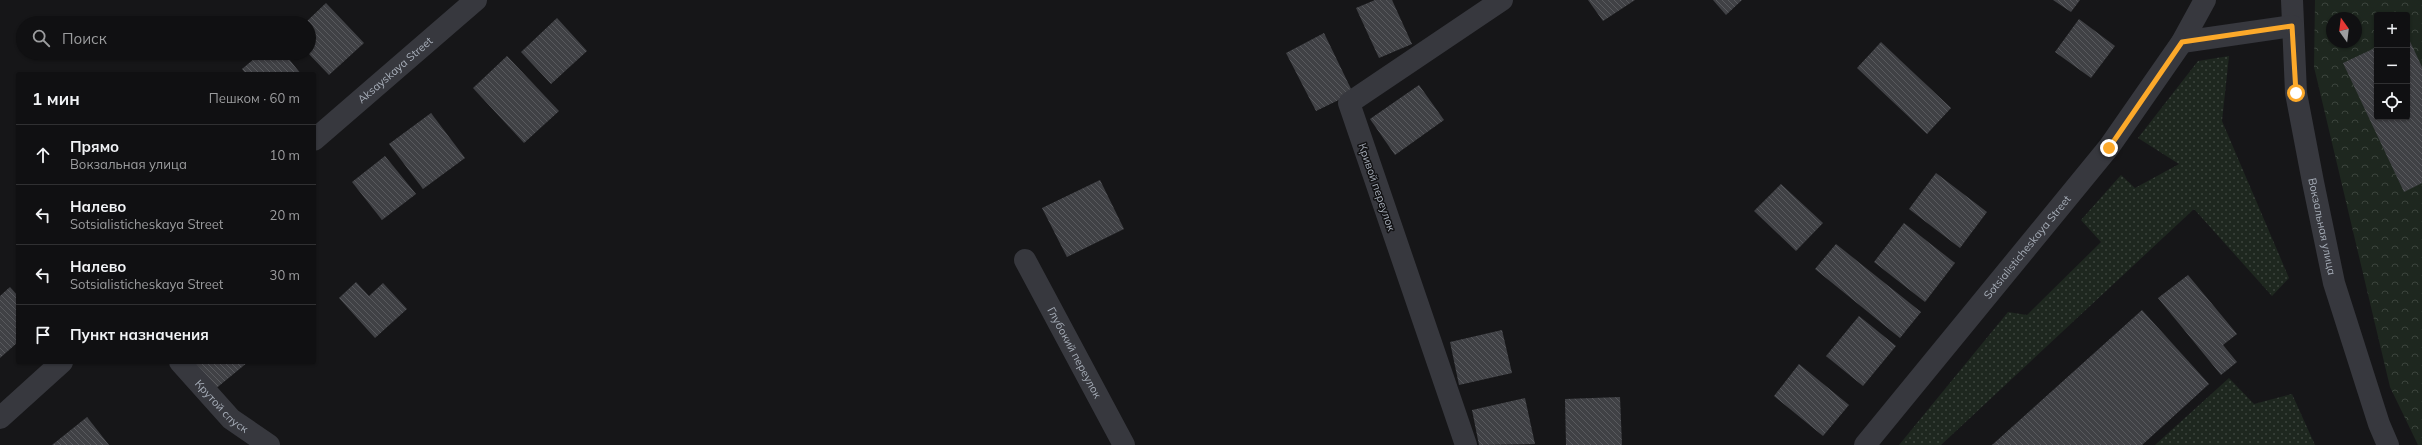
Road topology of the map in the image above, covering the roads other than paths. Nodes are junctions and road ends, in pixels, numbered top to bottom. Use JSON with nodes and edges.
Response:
{"nodes":[{"id":1,"x":476,"y":0,"type":"edge"},
{"id":2,"x":1502,"y":0,"type":"edge"},
{"id":3,"x":2205,"y":0,"type":"edge"},
{"id":4,"x":2292,"y":0,"type":"edge"},
{"id":5,"x":2292,"y":26,"type":"junction"},
{"id":6,"x":2182,"y":42,"type":"junction"},
{"id":7,"x":316,"y":138,"type":"edge"},
{"id":8,"x":1025,"y":260,"type":"dead end"},
{"id":9,"x":60,"y":364,"type":"edge"},
{"id":10,"x":182,"y":364,"type":"edge"},
{"id":11,"x":0,"y":418,"type":"edge"},
{"id":12,"x":269,"y":445,"type":"edge"},
{"id":13,"x":1124,"y":445,"type":"edge"},
{"id":14,"x":1466,"y":445,"type":"edge"},
{"id":15,"x":1865,"y":445,"type":"edge"},
{"id":16,"x":2388,"y":445,"type":"edge"}],
"edges":[{"from":1,"to":7,"type":"street","name":"Aksayskaya Street"},
{"from":2,"to":14,"type":"street","name":"Кривой переулок"},
{"from":3,"to":6,"type":"street","name":"Sotsialisticheskaya Street"},
{"from":4,"to":5,"type":"street","name":"Вокзальная улица"},
{"from":5,"to":6,"type":"street"},
{"from":5,"to":16,"type":"street","name":"Вокзальная улица"},
{"from":6,"to":15,"type":"street","name":"Sotsialisticheskaya Street"},
{"from":8,"to":13,"type":"street","name":"Глубокий переулок"},
{"from":9,"to":11,"type":"street"},
{"from":10,"to":12,"type":"street","name":"Крутой спуск"}]}
